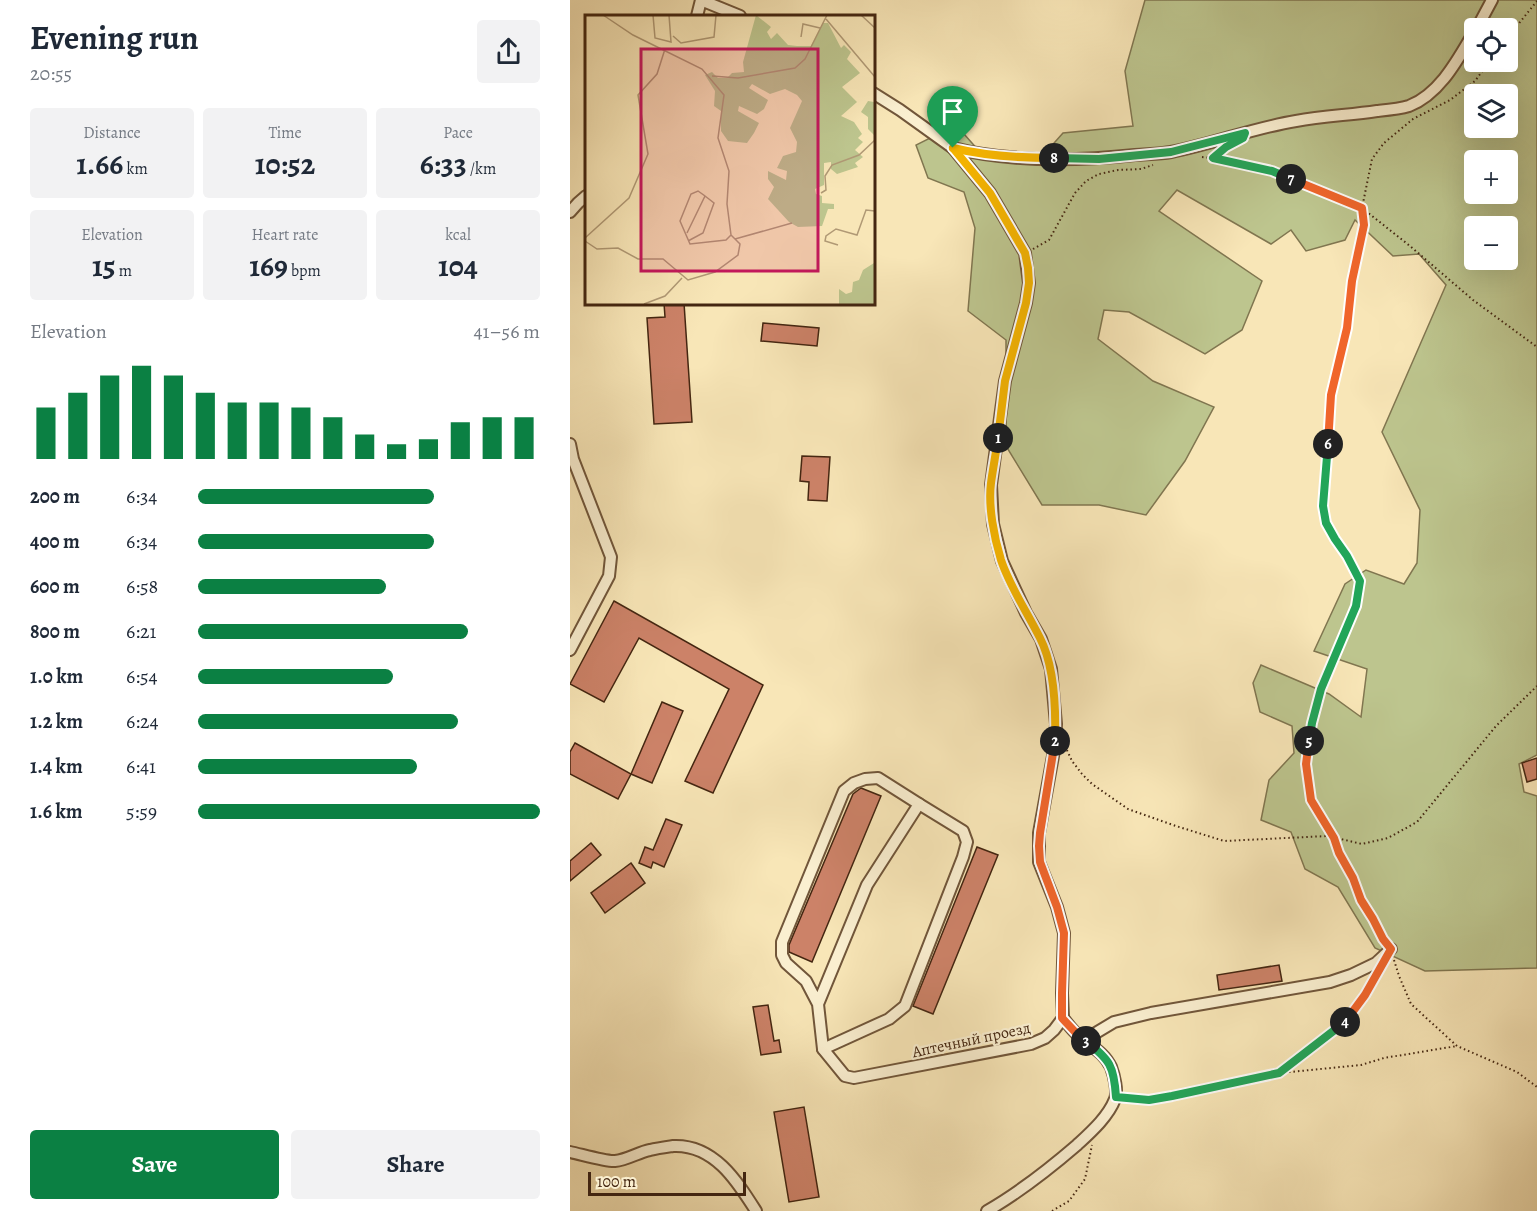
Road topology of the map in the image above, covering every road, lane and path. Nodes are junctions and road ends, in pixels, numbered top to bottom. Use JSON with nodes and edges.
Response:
{"nodes":[{"id":1,"x":701,"y":0,"type":"edge"},
{"id":2,"x":1492,"y":0,"type":"edge"},
{"id":3,"x":1537,"y":1,"type":"edge"},
{"id":4,"x":697,"y":15,"type":"edge"},
{"id":5,"x":738,"y":15,"type":"edge"},
{"id":6,"x":1482,"y":18,"type":"edge"},
{"id":7,"x":1518,"y":25,"type":"edge"},
{"id":8,"x":1464,"y":49,"type":"edge"},
{"id":9,"x":1482,"y":72,"type":"edge"},
{"id":10,"x":874,"y":94,"type":"edge"},
{"id":11,"x":1226,"y":147,"type":"dead end"},
{"id":12,"x":953,"y":148,"type":"junction"},
{"id":13,"x":1203,"y":156,"type":"dead end"},
{"id":14,"x":1213,"y":158,"type":"junction"},
{"id":15,"x":1160,"y":162,"type":"dead end"},
{"id":16,"x":585,"y":197,"type":"edge"},
{"id":17,"x":1362,"y":208,"type":"junction"},
{"id":18,"x":570,"y":212,"type":"edge"},
{"id":19,"x":1025,"y":253,"type":"junction"},
{"id":20,"x":1537,"y":347,"type":"edge"},
{"id":21,"x":570,"y":444,"type":"edge"},
{"id":22,"x":570,"y":650,"type":"edge"},
{"id":23,"x":1537,"y":686,"type":"edge"},
{"id":24,"x":1064,"y":743,"type":"dead end"},
{"id":25,"x":919,"y":804,"type":"junction"},
{"id":26,"x":1334,"y":838,"type":"junction"},
{"id":27,"x":1391,"y":949,"type":"junction"},
{"id":28,"x":1380,"y":970,"type":"dead end"},
{"id":29,"x":818,"y":1004,"type":"junction"},
{"id":30,"x":1062,"y":1018,"type":"junction"},
{"id":31,"x":1084,"y":1040,"type":"junction"},
{"id":32,"x":1457,"y":1046,"type":"junction"},
{"id":33,"x":823,"y":1049,"type":"junction"},
{"id":34,"x":1279,"y":1073,"type":"junction"},
{"id":35,"x":1537,"y":1087,"type":"edge"},
{"id":36,"x":1116,"y":1097,"type":"junction"},
{"id":37,"x":1097,"y":1125,"type":"junction"},
{"id":38,"x":570,"y":1152,"type":"edge"},
{"id":39,"x":756,"y":1211,"type":"edge"},
{"id":40,"x":987,"y":1211,"type":"edge"},
{"id":41,"x":1052,"y":1211,"type":"edge"}],
"edges":[{"from":1,"to":4,"type":"street"},
{"from":1,"to":5,"type":"street"},
{"from":2,"to":6,"type":"street"},
{"from":3,"to":7,"type":"path"},
{"from":8,"to":12,"type":"street"},
{"from":9,"to":17,"type":"path"},
{"from":10,"to":12,"type":"street"},
{"from":11,"to":14,"type":"path"},
{"from":12,"to":19,"type":"street"},
{"from":13,"to":14,"type":"path"},
{"from":14,"to":17,"type":"path"},
{"from":15,"to":19,"type":"path"},
{"from":16,"to":18,"type":"street"},
{"from":17,"to":20,"type":"path"},
{"from":17,"to":26,"type":"path"},
{"from":19,"to":30,"type":"street"},
{"from":21,"to":22,"type":"street"},
{"from":23,"to":26,"type":"path"},
{"from":24,"to":26,"type":"path"},
{"from":25,"to":29,"type":"street"},
{"from":25,"to":29,"type":"street"},
{"from":25,"to":33,"type":"street"},
{"from":26,"to":27,"type":"path"},
{"from":27,"to":31,"type":"street"},
{"from":27,"to":32,"type":"path"},
{"from":28,"to":34,"type":"path"},
{"from":29,"to":33,"type":"street"},
{"from":30,"to":31,"type":"street"},
{"from":30,"to":33,"type":"street","name":"Аптечный проезд"},
{"from":31,"to":36,"type":"street"},
{"from":32,"to":34,"type":"path"},
{"from":32,"to":35,"type":"path"},
{"from":34,"to":36,"type":"path"},
{"from":36,"to":37,"type":"street"},
{"from":37,"to":40,"type":"street"},
{"from":37,"to":41,"type":"path"},
{"from":38,"to":39,"type":"street"}]}
